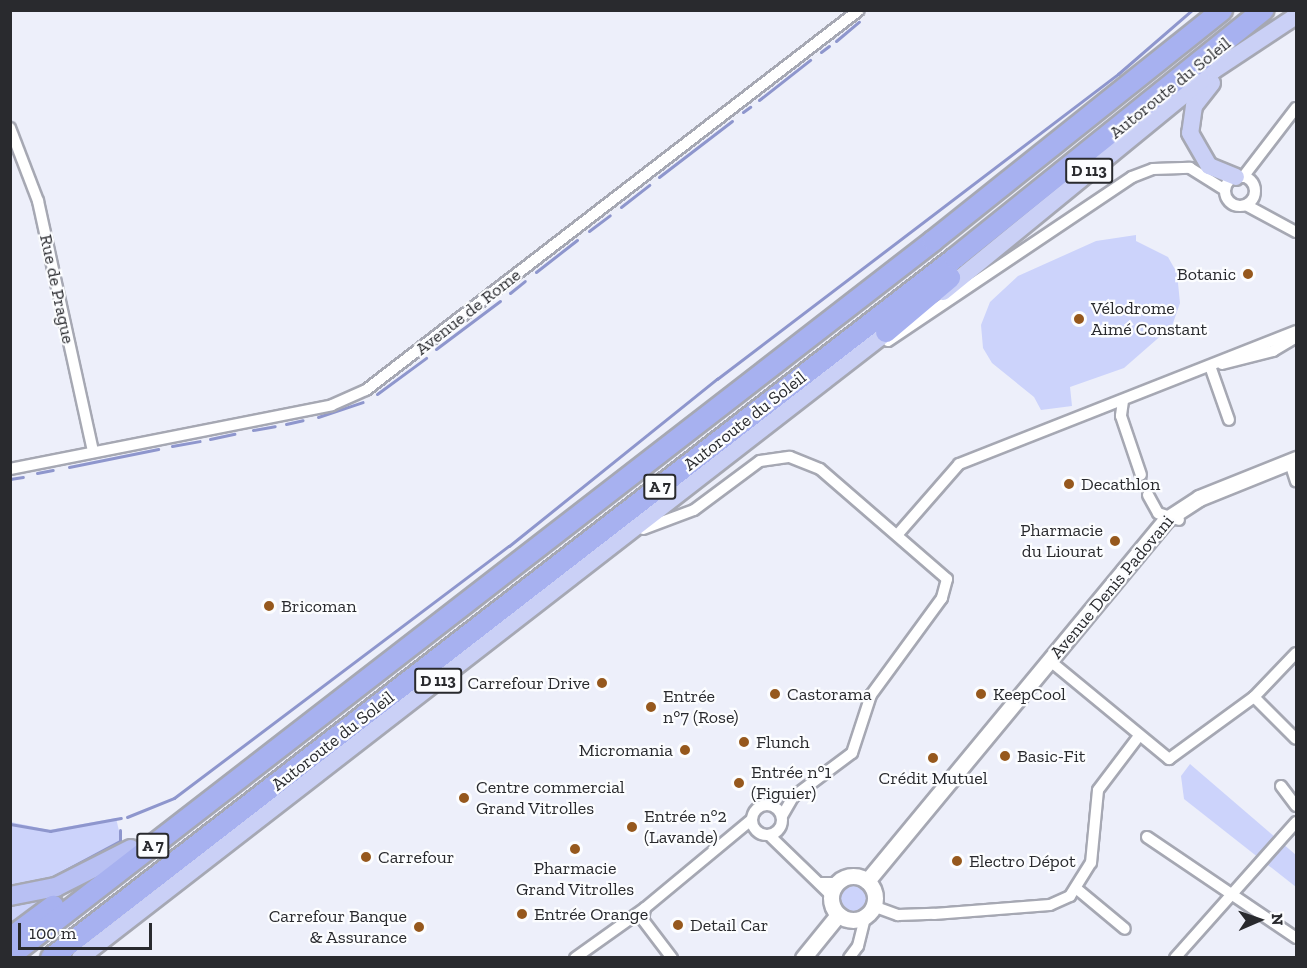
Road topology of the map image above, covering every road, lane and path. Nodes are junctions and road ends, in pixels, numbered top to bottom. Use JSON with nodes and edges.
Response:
{"nodes":[{"id":1,"x":859,"y":10,"type":"edge"},
{"id":2,"x":1213,"y":10,"type":"edge"},
{"id":3,"x":1222,"y":10,"type":"edge"},
{"id":4,"x":1264,"y":10,"type":"edge"},
{"id":5,"x":1296,"y":16,"type":"edge"},
{"id":6,"x":1184,"y":40,"type":"junction"},
{"id":7,"x":1171,"y":88,"type":"junction"},
{"id":8,"x":1296,"y":108,"type":"edge"},
{"id":9,"x":10,"y":128,"type":"edge"},
{"id":10,"x":1268,"y":149,"type":"junction"},
{"id":11,"x":1234,"y":181,"type":"junction"},
{"id":12,"x":1252,"y":184,"type":"junction"},
{"id":13,"x":1254,"y":195,"type":"junction"},
{"id":14,"x":1246,"y":205,"type":"junction"},
{"id":15,"x":1272,"y":216,"type":"junction"},
{"id":16,"x":1296,"y":232,"type":"edge"},
{"id":17,"x":885,"y":332,"type":"junction"},
{"id":18,"x":1296,"y":332,"type":"edge"},
{"id":19,"x":1296,"y":337,"type":"edge"},
{"id":20,"x":1210,"y":366,"type":"junction"},
{"id":21,"x":1123,"y":401,"type":"junction"},
{"id":22,"x":795,"y":403,"type":"junction"},
{"id":23,"x":1229,"y":420,"type":"dead end"},
{"id":24,"x":93,"y":452,"type":"junction"},
{"id":25,"x":10,"y":469,"type":"edge"},
{"id":26,"x":1295,"y":469,"type":"edge"},
{"id":27,"x":1141,"y":475,"type":"tunnel mouth"},
{"id":28,"x":1149,"y":497,"type":"tunnel mouth"},
{"id":29,"x":1173,"y":520,"type":"junction"},
{"id":30,"x":898,"y":534,"type":"junction"},
{"id":31,"x":542,"y":600,"type":"junction"},
{"id":32,"x":1296,"y":653,"type":"edge"},
{"id":33,"x":1055,"y":665,"type":"junction"},
{"id":34,"x":1254,"y":697,"type":"junction"},
{"id":35,"x":296,"y":735,"type":"junction"},
{"id":36,"x":1139,"y":736,"type":"junction"},
{"id":37,"x":989,"y":737,"type":"junction"},
{"id":38,"x":1296,"y":739,"type":"edge"},
{"id":39,"x":1281,"y":786,"type":"dead end"},
{"id":40,"x":793,"y":797,"type":"junction"},
{"id":41,"x":758,"y":806,"type":"junction"},
{"id":42,"x":1296,"y":806,"type":"edge"},
{"id":43,"x":751,"y":820,"type":"junction"},
{"id":44,"x":782,"y":820,"type":"junction"},
{"id":45,"x":1296,"y":822,"type":"edge"},
{"id":46,"x":757,"y":832,"type":"junction"},
{"id":47,"x":742,"y":833,"type":"junction"},
{"id":48,"x":769,"y":835,"type":"junction"},
{"id":49,"x":1147,"y":837,"type":"dead end"},
{"id":50,"x":783,"y":843,"type":"junction"},
{"id":51,"x":131,"y":849,"type":"junction"},
{"id":52,"x":867,"y":881,"type":"junction"},
{"id":53,"x":829,"y":887,"type":"junction"},
{"id":54,"x":1077,"y":889,"type":"junction"},
{"id":55,"x":10,"y":896,"type":"edge"},
{"id":56,"x":1232,"y":899,"type":"junction"},
{"id":57,"x":645,"y":909,"type":"junction"},
{"id":58,"x":838,"y":915,"type":"junction"},
{"id":59,"x":863,"y":919,"type":"junction"},
{"id":60,"x":1125,"y":929,"type":"dead end"},
{"id":61,"x":10,"y":938,"type":"edge"},
{"id":62,"x":1296,"y":938,"type":"edge"},
{"id":63,"x":10,"y":956,"type":"edge"},
{"id":64,"x":51,"y":957,"type":"edge"},
{"id":65,"x":80,"y":957,"type":"edge"},
{"id":66,"x":574,"y":957,"type":"edge"},
{"id":67,"x":672,"y":957,"type":"edge"},
{"id":68,"x":803,"y":957,"type":"edge"},
{"id":69,"x":849,"y":957,"type":"edge"},
{"id":70,"x":1175,"y":957,"type":"edge"}],
"edges":[{"from":1,"to":24,"type":"street","name":"Avenue de Rome"},
{"from":2,"to":6,"type":"highway"},
{"from":3,"to":6,"type":"highway","name":"Autoroute du Soleil","number":"A 7"},
{"from":4,"to":7,"type":"highway","name":"Autoroute du Soleil","number":"A 7"},
{"from":5,"to":11,"type":"main road"},
{"from":5,"to":17,"type":"main road","number":"D 113"},
{"from":6,"to":35,"type":"highway","name":"Autoroute du Soleil","number":"A 7"},
{"from":7,"to":17,"type":"highway"},
{"from":7,"to":64,"type":"highway","name":"Autoroute du Soleil","number":"A 7"},
{"from":8,"to":10,"type":"street"},
{"from":9,"to":24,"type":"street","name":"Rue de Prague"},
{"from":10,"to":11,"type":"street"},
{"from":10,"to":12,"type":"street"},
{"from":11,"to":12,"type":"street"},
{"from":11,"to":14,"type":"street"},
{"from":11,"to":22,"type":"street"},
{"from":12,"to":13,"type":"street"},
{"from":13,"to":14,"type":"street"},
{"from":13,"to":15,"type":"street"},
{"from":14,"to":15,"type":"street"},
{"from":15,"to":16,"type":"street"},
{"from":17,"to":22,"type":"main road","number":"D 113"},
{"from":18,"to":20,"type":"street"},
{"from":19,"to":20,"type":"street"},
{"from":20,"to":21,"type":"street"},
{"from":20,"to":23,"type":"street"},
{"from":21,"to":27,"type":"street"},
{"from":21,"to":30,"type":"street"},
{"from":22,"to":31,"type":"main road","number":"D 113"},
{"from":24,"to":25,"type":"street","name":"Avenue de Rome"},
{"from":26,"to":29,"type":"main road","name":"Avenue Denis Padovani"},
{"from":28,"to":29,"type":"street"},
{"from":29,"to":33,"type":"main road","name":"Avenue Denis Padovani"},
{"from":29,"to":37,"type":"main road","name":"Avenue Denis Padovani"},
{"from":30,"to":31,"type":"street"},
{"from":30,"to":40,"type":"street"},
{"from":31,"to":65,"type":"main road","number":"D 113"},
{"from":32,"to":34,"type":"street"},
{"from":33,"to":36,"type":"street"},
{"from":33,"to":37,"type":"main road","name":"Avenue Denis Padovani"},
{"from":34,"to":36,"type":"street"},
{"from":34,"to":38,"type":"street"},
{"from":35,"to":51,"type":"highway"},
{"from":35,"to":63,"type":"highway","name":"Autoroute du Soleil","number":"A 7"},
{"from":36,"to":54,"type":"street"},
{"from":37,"to":52,"type":"main road","name":"Avenue Denis Padovani"},
{"from":39,"to":42,"type":"street"},
{"from":40,"to":41,"type":"street"},
{"from":40,"to":44,"type":"street"},
{"from":41,"to":43,"type":"street"},
{"from":41,"to":44,"type":"street"},
{"from":43,"to":46,"type":"street"},
{"from":43,"to":47,"type":"street"},
{"from":44,"to":48,"type":"street"},
{"from":44,"to":50,"type":"street"},
{"from":45,"to":56,"type":"street"},
{"from":46,"to":47,"type":"street"},
{"from":46,"to":48,"type":"street"},
{"from":47,"to":57,"type":"street"},
{"from":48,"to":50,"type":"street"},
{"from":49,"to":56,"type":"street"},
{"from":50,"to":53,"type":"street"},
{"from":51,"to":55,"type":"highway"},
{"from":51,"to":61,"type":"highway"},
{"from":52,"to":53,"type":"main road"},
{"from":52,"to":59,"type":"main road"},
{"from":53,"to":58,"type":"main road"},
{"from":54,"to":59,"type":"street"},
{"from":54,"to":60,"type":"street"},
{"from":56,"to":62,"type":"street"},
{"from":56,"to":70,"type":"street"},
{"from":57,"to":66,"type":"street"},
{"from":57,"to":67,"type":"street"},
{"from":58,"to":59,"type":"main road"},
{"from":58,"to":68,"type":"main road"},
{"from":59,"to":69,"type":"street"}]}
